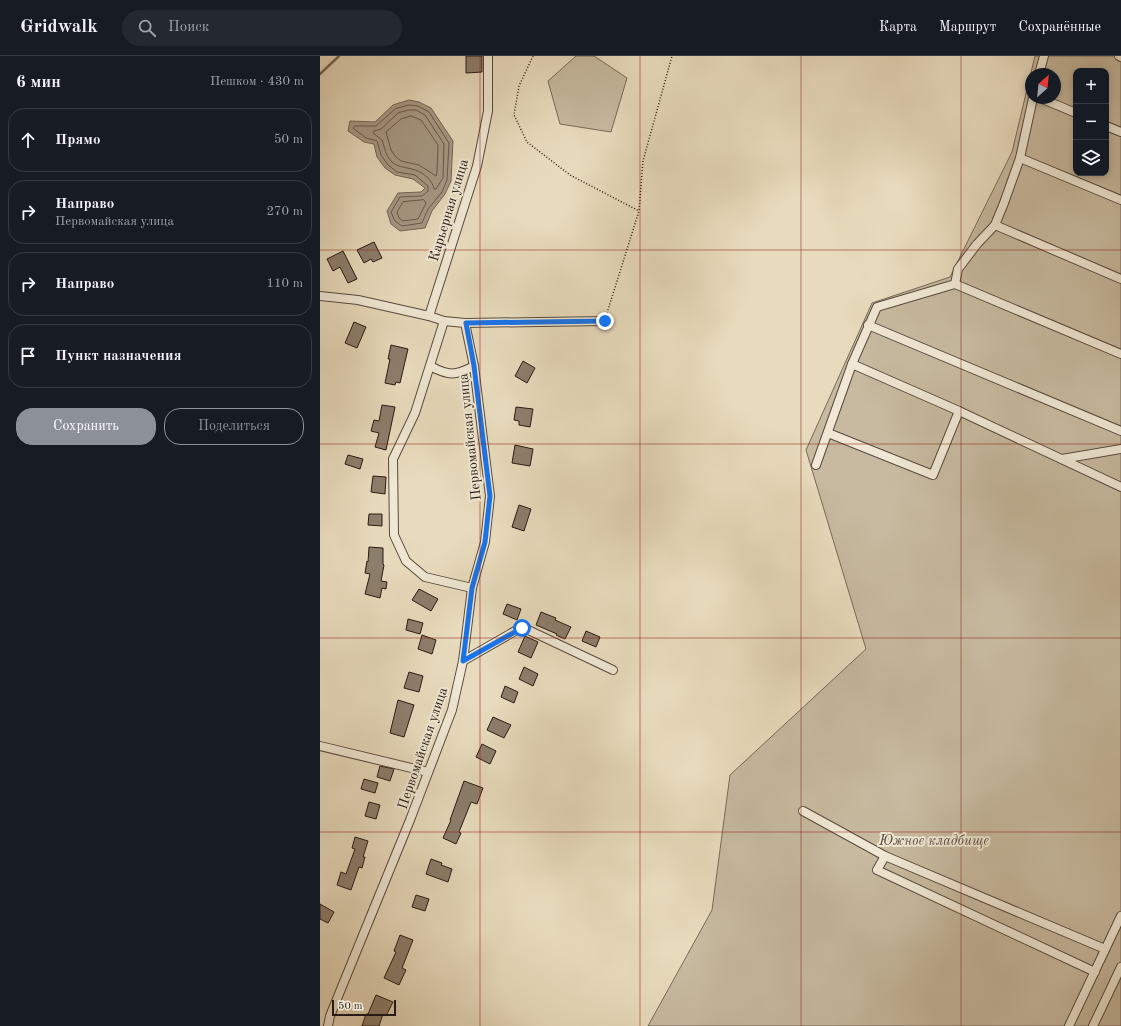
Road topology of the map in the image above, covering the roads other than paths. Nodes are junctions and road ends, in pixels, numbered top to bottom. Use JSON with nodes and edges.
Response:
{"nodes":[{"id":1,"x":488,"y":56,"type":"edge"},
{"id":2,"x":1044,"y":56,"type":"edge"},
{"id":3,"x":1041,"y":68,"type":"edge"},
{"id":4,"x":1032,"y":104,"type":"edge"},
{"id":5,"x":1054,"y":104,"type":"edge"},
{"id":6,"x":1073,"y":112,"type":"edge"},
{"id":7,"x":1109,"y":127,"type":"edge"},
{"id":8,"x":1121,"y":132,"type":"edge"},
{"id":9,"x":1020,"y":158,"type":"junction"},
{"id":10,"x":1121,"y":200,"type":"edge"},
{"id":11,"x":995,"y":225,"type":"junction"},
{"id":12,"x":1121,"y":279,"type":"edge"},
{"id":13,"x":954,"y":284,"type":"junction"},
{"id":14,"x":320,"y":296,"type":"edge"},
{"id":15,"x":429,"y":316,"type":"junction"},
{"id":16,"x":444,"y":321,"type":"junction"},
{"id":17,"x":605,"y":321,"type":"road end"},
{"id":18,"x":466,"y":323,"type":"junction"},
{"id":19,"x":868,"y":325,"type":"junction"},
{"id":20,"x":1121,"y":354,"type":"edge"},
{"id":21,"x":852,"y":364,"type":"junction"},
{"id":22,"x":430,"y":366,"type":"junction"},
{"id":23,"x":474,"y":366,"type":"junction"},
{"id":24,"x":959,"y":411,"type":"junction"},
{"id":25,"x":1121,"y":431,"type":"edge"},
{"id":26,"x":828,"y":433,"type":"junction"},
{"id":27,"x":1121,"y":449,"type":"edge"},
{"id":28,"x":1062,"y":458,"type":"junction"},
{"id":29,"x":816,"y":465,"type":"dead end"},
{"id":30,"x":1121,"y":487,"type":"edge"},
{"id":31,"x":472,"y":588,"type":"junction"},
{"id":32,"x":463,"y":661,"type":"junction"},
{"id":33,"x":613,"y":670,"type":"dead end"},
{"id":34,"x":320,"y":746,"type":"edge"},
{"id":35,"x":428,"y":772,"type":"junction"},
{"id":36,"x":803,"y":811,"type":"dead end"},
{"id":37,"x":885,"y":856,"type":"junction"},
{"id":38,"x":1121,"y":916,"type":"edge"},
{"id":39,"x":1105,"y":949,"type":"junction"},
{"id":40,"x":1121,"y":967,"type":"edge"},
{"id":41,"x":1095,"y":972,"type":"junction"},
{"id":42,"x":328,"y":1026,"type":"edge"},
{"id":43,"x":1069,"y":1026,"type":"edge"},
{"id":44,"x":1093,"y":1026,"type":"edge"}],
"edges":[{"from":1,"to":15,"type":"street","name":"Карьерная улица"},
{"from":2,"to":3,"type":"street"},
{"from":4,"to":9,"type":"street"},
{"from":5,"to":6,"type":"street"},
{"from":7,"to":8,"type":"street"},
{"from":9,"to":10,"type":"street"},
{"from":9,"to":11,"type":"street"},
{"from":11,"to":12,"type":"street"},
{"from":11,"to":13,"type":"street"},
{"from":13,"to":19,"type":"street"},
{"from":13,"to":20,"type":"street"},
{"from":14,"to":15,"type":"street"},
{"from":15,"to":16,"type":"street"},
{"from":16,"to":18,"type":"street"},
{"from":16,"to":22,"type":"street"},
{"from":17,"to":18,"type":"street"},
{"from":18,"to":23,"type":"street","name":"Первомайская улица"},
{"from":19,"to":21,"type":"street"},
{"from":19,"to":25,"type":"street"},
{"from":21,"to":24,"type":"street"},
{"from":21,"to":26,"type":"street"},
{"from":22,"to":23,"type":"street"},
{"from":22,"to":31,"type":"street"},
{"from":23,"to":31,"type":"street","name":"Первомайская улица"},
{"from":24,"to":26,"type":"street"},
{"from":24,"to":28,"type":"street"},
{"from":26,"to":29,"type":"street"},
{"from":27,"to":28,"type":"street"},
{"from":28,"to":30,"type":"street"},
{"from":31,"to":32,"type":"street","name":"Первомайская улица"},
{"from":32,"to":33,"type":"street"},
{"from":32,"to":35,"type":"street","name":"Первомайская улица"},
{"from":34,"to":35,"type":"street"},
{"from":35,"to":42,"type":"street","name":"Первомайская улица"},
{"from":36,"to":37,"type":"street"},
{"from":37,"to":39,"type":"street"},
{"from":37,"to":41,"type":"street"},
{"from":38,"to":39,"type":"street"},
{"from":39,"to":41,"type":"street"},
{"from":40,"to":44,"type":"street"},
{"from":41,"to":43,"type":"street"}]}
